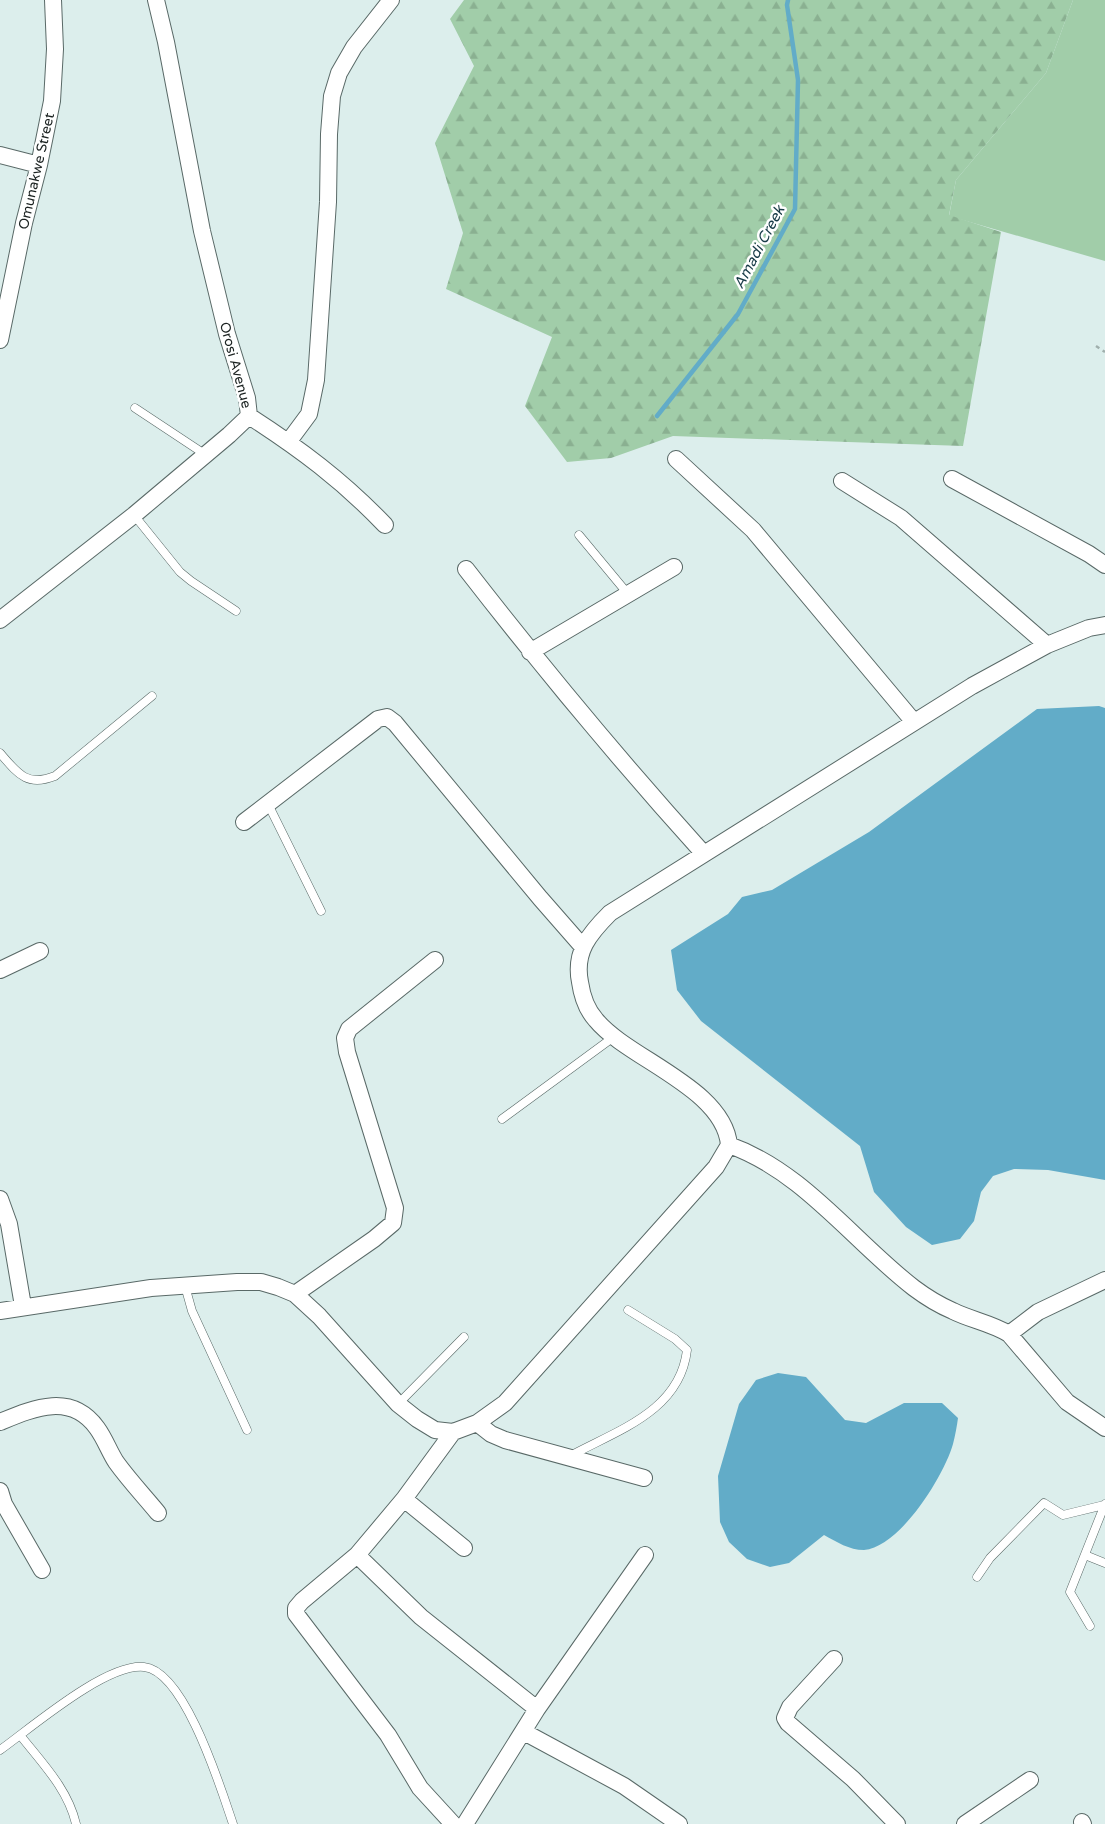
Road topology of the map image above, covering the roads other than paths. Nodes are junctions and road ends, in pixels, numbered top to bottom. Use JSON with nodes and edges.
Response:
{"nodes":[{"id":1,"x":53,"y":0,"type":"edge"},
{"id":2,"x":156,"y":0,"type":"edge"},
{"id":3,"x":391,"y":0,"type":"edge"},
{"id":4,"x":0,"y":155,"type":"edge"},
{"id":5,"x":39,"y":165,"type":"junction"},
{"id":6,"x":0,"y":340,"type":"edge"},
{"id":7,"x":135,"y":408,"type":"dead end"},
{"id":8,"x":249,"y":416,"type":"junction"},
{"id":9,"x":289,"y":441,"type":"junction"},
{"id":10,"x":206,"y":455,"type":"junction"},
{"id":11,"x":676,"y":459,"type":"dead end"},
{"id":12,"x":952,"y":480,"type":"dead end"},
{"id":13,"x":842,"y":481,"type":"dead end"},
{"id":14,"x":134,"y":515,"type":"junction"},
{"id":15,"x":385,"y":525,"type":"dead end"},
{"id":16,"x":579,"y":536,"type":"dead end"},
{"id":17,"x":1105,"y":565,"type":"edge"},
{"id":18,"x":674,"y":567,"type":"dead end"},
{"id":19,"x":466,"y":569,"type":"dead end"},
{"id":20,"x":628,"y":594,"type":"junction"},
{"id":21,"x":236,"y":611,"type":"dead end"},
{"id":22,"x":0,"y":620,"type":"edge"},
{"id":23,"x":1105,"y":625,"type":"edge"},
{"id":24,"x":1047,"y":645,"type":"junction"},
{"id":25,"x":530,"y":652,"type":"junction"},
{"id":26,"x":152,"y":696,"type":"dead end"},
{"id":27,"x":914,"y":722,"type":"junction"},
{"id":28,"x":0,"y":753,"type":"edge"},
{"id":29,"x":268,"y":804,"type":"junction"},
{"id":30,"x":244,"y":822,"type":"dead end"},
{"id":31,"x":704,"y":854,"type":"junction"},
{"id":32,"x":321,"y":911,"type":"dead end"},
{"id":33,"x":582,"y":946,"type":"junction"},
{"id":34,"x":40,"y":951,"type":"dead end"},
{"id":35,"x":435,"y":960,"type":"dead end"},
{"id":36,"x":0,"y":970,"type":"edge"},
{"id":37,"x":615,"y":1036,"type":"junction"},
{"id":38,"x":502,"y":1119,"type":"dead end"},
{"id":39,"x":729,"y":1144,"type":"junction"},
{"id":40,"x":0,"y":1199,"type":"edge"},
{"id":41,"x":1105,"y":1280,"type":"edge"},
{"id":42,"x":185,"y":1286,"type":"junction"},
{"id":43,"x":295,"y":1294,"type":"junction"},
{"id":44,"x":23,"y":1306,"type":"junction"},
{"id":45,"x":628,"y":1310,"type":"dead end"},
{"id":46,"x":0,"y":1311,"type":"edge"},
{"id":47,"x":1009,"y":1334,"type":"junction"},
{"id":48,"x":464,"y":1338,"type":"dead end"},
{"id":49,"x":398,"y":1404,"type":"junction"},
{"id":50,"x":0,"y":1422,"type":"edge"},
{"id":51,"x":477,"y":1423,"type":"junction"},
{"id":52,"x":1105,"y":1428,"type":"edge"},
{"id":53,"x":247,"y":1430,"type":"dead end"},
{"id":54,"x":453,"y":1432,"type":"junction"},
{"id":55,"x":566,"y":1458,"type":"junction"},
{"id":56,"x":644,"y":1478,"type":"dead end"},
{"id":57,"x":404,"y":1499,"type":"junction"},
{"id":58,"x":2,"y":1501,"type":"edge"},
{"id":59,"x":1105,"y":1504,"type":"edge"},
{"id":60,"x":158,"y":1513,"type":"dead end"},
{"id":61,"x":464,"y":1548,"type":"dead end"},
{"id":62,"x":357,"y":1555,"type":"junction"},
{"id":63,"x":645,"y":1555,"type":"dead end"},
{"id":64,"x":1085,"y":1555,"type":"junction"},
{"id":65,"x":1105,"y":1563,"type":"edge"},
{"id":66,"x":42,"y":1570,"type":"dead end"},
{"id":67,"x":977,"y":1577,"type":"dead end"},
{"id":68,"x":1090,"y":1626,"type":"dead end"},
{"id":69,"x":834,"y":1659,"type":"dead end"},
{"id":70,"x":537,"y":1709,"type":"junction"},
{"id":71,"x":524,"y":1732,"type":"junction"},
{"id":72,"x":20,"y":1736,"type":"junction"},
{"id":73,"x":0,"y":1750,"type":"edge"},
{"id":74,"x":1030,"y":1780,"type":"dead end"},
{"id":75,"x":76,"y":1824,"type":"edge"},
{"id":76,"x":233,"y":1824,"type":"edge"},
{"id":77,"x":452,"y":1824,"type":"edge"},
{"id":78,"x":466,"y":1824,"type":"edge"},
{"id":79,"x":679,"y":1824,"type":"edge"},
{"id":80,"x":897,"y":1824,"type":"edge"},
{"id":81,"x":965,"y":1824,"type":"edge"}],
"edges":[{"from":1,"to":5,"type":"street","name":"Omunakwe Street"},
{"from":2,"to":8,"type":"street","name":"Orosi Avenue"},
{"from":3,"to":9,"type":"street"},
{"from":4,"to":5,"type":"street"},
{"from":5,"to":6,"type":"street","name":"Omunakwe Street"},
{"from":7,"to":10,"type":"lane"},
{"from":8,"to":9,"type":"street"},
{"from":8,"to":10,"type":"street","name":"Orosi Avenue"},
{"from":9,"to":15,"type":"street"},
{"from":10,"to":14,"type":"street","name":"Orosi Avenue"},
{"from":11,"to":27,"type":"street"},
{"from":12,"to":17,"type":"street"},
{"from":13,"to":24,"type":"street"},
{"from":14,"to":21,"type":"lane"},
{"from":14,"to":22,"type":"street","name":"Orosi Avenue"},
{"from":16,"to":20,"type":"lane"},
{"from":18,"to":20,"type":"street"},
{"from":19,"to":25,"type":"street"},
{"from":20,"to":25,"type":"street"},
{"from":23,"to":24,"type":"street"},
{"from":24,"to":27,"type":"street"},
{"from":25,"to":31,"type":"street"},
{"from":26,"to":28,"type":"lane"},
{"from":27,"to":31,"type":"street"},
{"from":29,"to":30,"type":"street"},
{"from":29,"to":32,"type":"lane"},
{"from":29,"to":33,"type":"street"},
{"from":31,"to":33,"type":"street"},
{"from":33,"to":37,"type":"street"},
{"from":34,"to":36,"type":"street"},
{"from":35,"to":43,"type":"street"},
{"from":37,"to":38,"type":"lane"},
{"from":37,"to":39,"type":"street"},
{"from":39,"to":47,"type":"street"},
{"from":39,"to":51,"type":"street"},
{"from":40,"to":44,"type":"street"},
{"from":41,"to":47,"type":"street"},
{"from":42,"to":43,"type":"street"},
{"from":42,"to":44,"type":"street"},
{"from":42,"to":53,"type":"lane"},
{"from":43,"to":49,"type":"street"},
{"from":44,"to":46,"type":"street"},
{"from":45,"to":55,"type":"lane"},
{"from":47,"to":52,"type":"street"},
{"from":48,"to":49,"type":"lane"},
{"from":49,"to":54,"type":"street"},
{"from":50,"to":60,"type":"street"},
{"from":51,"to":54,"type":"street"},
{"from":51,"to":55,"type":"street"},
{"from":54,"to":57,"type":"street"},
{"from":55,"to":56,"type":"street"},
{"from":57,"to":61,"type":"street"},
{"from":57,"to":62,"type":"street"},
{"from":58,"to":66,"type":"street"},
{"from":59,"to":64,"type":"lane"},
{"from":59,"to":67,"type":"lane"},
{"from":62,"to":70,"type":"street"},
{"from":62,"to":77,"type":"street"},
{"from":63,"to":70,"type":"street"},
{"from":64,"to":65,"type":"lane"},
{"from":64,"to":68,"type":"lane"},
{"from":69,"to":80,"type":"street"},
{"from":70,"to":71,"type":"street"},
{"from":71,"to":78,"type":"street"},
{"from":71,"to":79,"type":"street"},
{"from":72,"to":73,"type":"lane"},
{"from":72,"to":75,"type":"lane"},
{"from":72,"to":76,"type":"lane"},
{"from":74,"to":81,"type":"street"}]}
